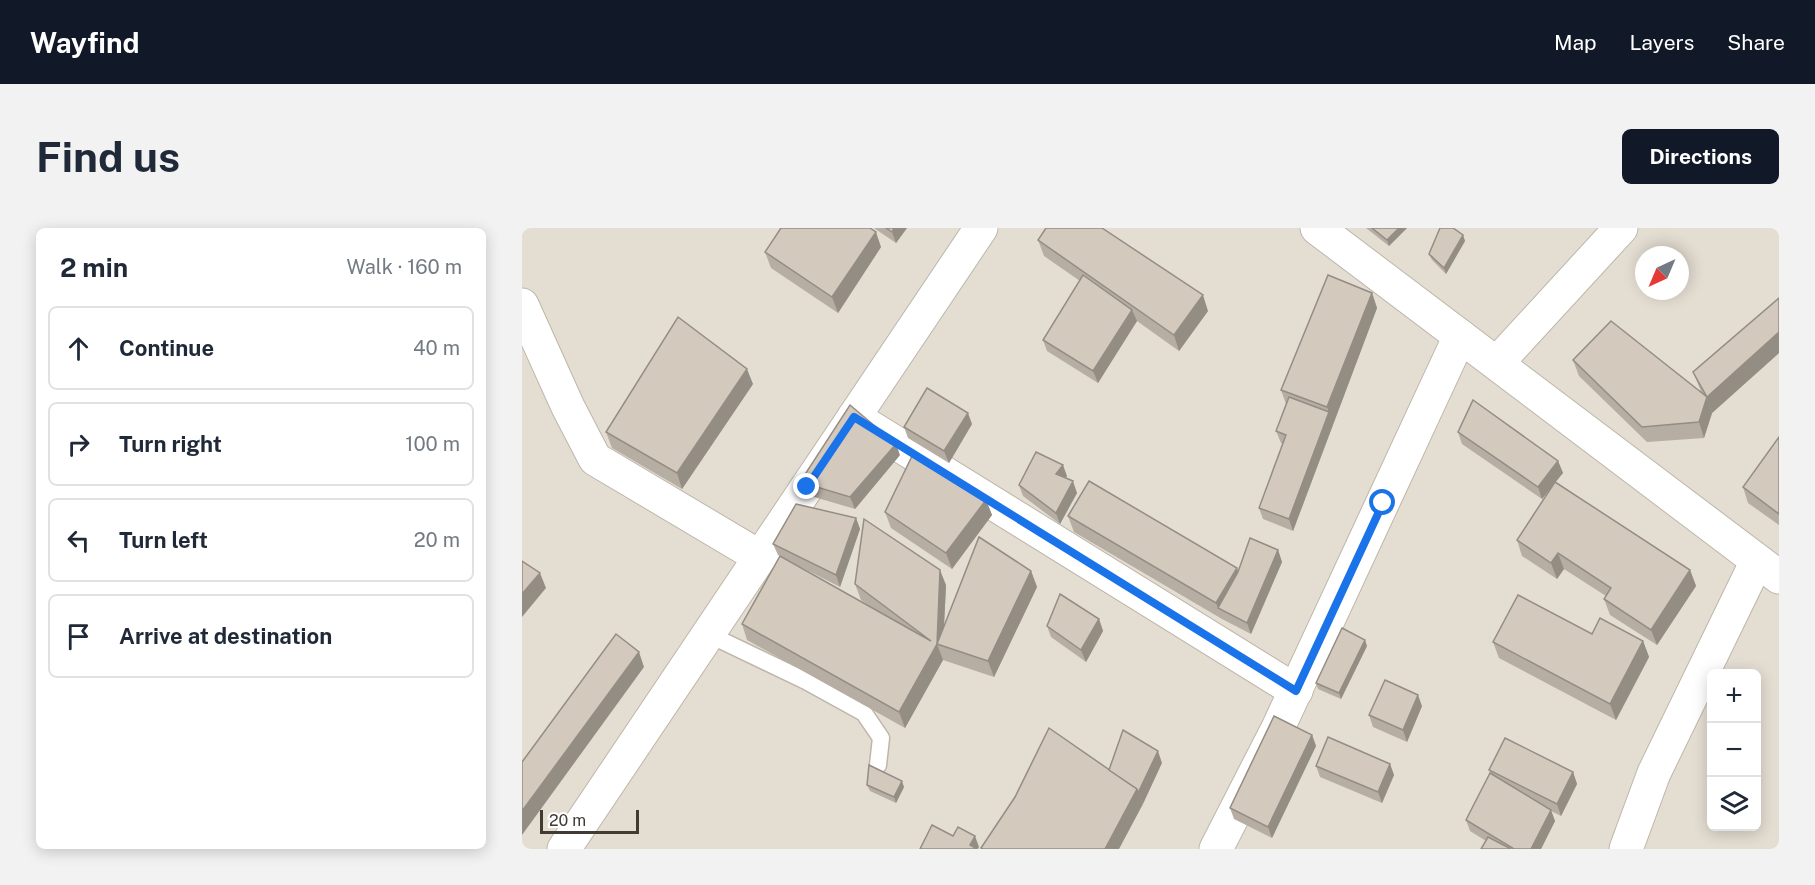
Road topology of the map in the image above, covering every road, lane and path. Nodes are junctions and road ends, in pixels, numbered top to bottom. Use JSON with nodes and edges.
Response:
{"nodes":[{"id":1,"x":981,"y":228,"type":"edge"},
{"id":2,"x":1317,"y":228,"type":"edge"},
{"id":3,"x":1622,"y":228,"type":"edge"},
{"id":4,"x":522,"y":305,"type":"edge"},
{"id":5,"x":1460,"y":336,"type":"junction"},
{"id":6,"x":1497,"y":363,"type":"junction"},
{"id":7,"x":854,"y":417,"type":"junction"},
{"id":8,"x":760,"y":557,"type":"junction"},
{"id":9,"x":1768,"y":569,"type":"edge"},
{"id":10,"x":708,"y":634,"type":"junction"},
{"id":11,"x":1296,"y":691,"type":"junction"},
{"id":12,"x":878,"y":765,"type":"dead end"},
{"id":13,"x":1226,"y":846,"type":"edge"},
{"id":14,"x":564,"y":849,"type":"edge"},
{"id":15,"x":1626,"y":849,"type":"edge"}],
"edges":[{"from":1,"to":7,"type":"street"},
{"from":2,"to":5,"type":"street"},
{"from":3,"to":6,"type":"street"},
{"from":4,"to":8,"type":"street"},
{"from":5,"to":6,"type":"street"},
{"from":5,"to":11,"type":"street"},
{"from":6,"to":9,"type":"street"},
{"from":7,"to":8,"type":"street"},
{"from":7,"to":11,"type":"street"},
{"from":8,"to":10,"type":"street"},
{"from":9,"to":15,"type":"street"},
{"from":10,"to":12,"type":"lane"},
{"from":10,"to":14,"type":"street"},
{"from":11,"to":13,"type":"street"}]}
